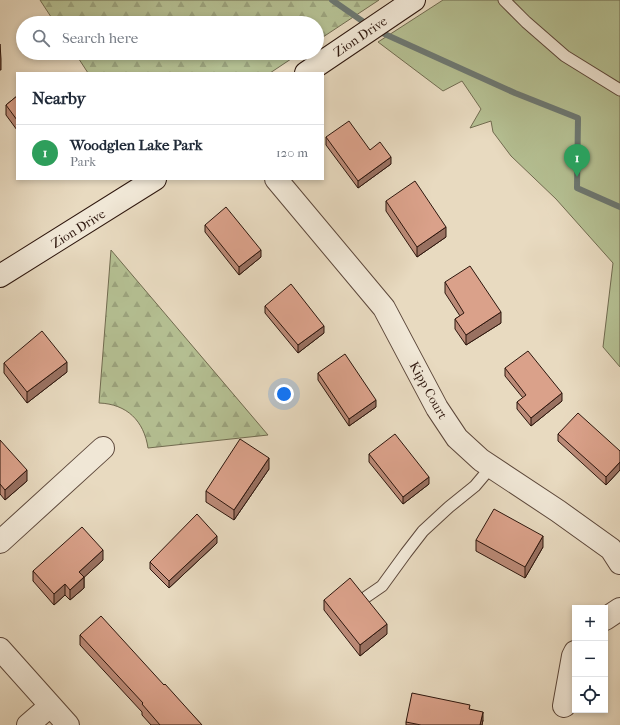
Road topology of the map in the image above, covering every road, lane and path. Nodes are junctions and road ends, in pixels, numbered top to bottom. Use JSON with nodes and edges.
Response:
{"nodes":[{"id":1,"x":414,"y":0,"type":"edge"},
{"id":2,"x":504,"y":0,"type":"edge"},
{"id":3,"x":307,"y":72,"type":"edge"},
{"id":4,"x":620,"y":90,"type":"edge"},
{"id":5,"x":154,"y":180,"type":"edge"},
{"id":6,"x":277,"y":180,"type":"edge"},
{"id":7,"x":0,"y":276,"type":"edge"},
{"id":8,"x":103,"y":448,"type":"dead end"},
{"id":9,"x":491,"y":467,"type":"junction"},
{"id":10,"x":0,"y":542,"type":"edge"},
{"id":11,"x":620,"y":562,"type":"edge"},
{"id":12,"x":366,"y":597,"type":"edge"},
{"id":13,"x":620,"y":609,"type":"edge"},
{"id":14,"x":608,"y":617,"type":"edge"},
{"id":15,"x":0,"y":649,"type":"edge"},
{"id":16,"x":572,"y":667,"type":"edge"},
{"id":17,"x":50,"y":706,"type":"junction"},
{"id":18,"x":564,"y":706,"type":"dead end"},
{"id":19,"x":28,"y":725,"type":"edge"},
{"id":20,"x":68,"y":725,"type":"edge"}],
"edges":[{"from":1,"to":3,"type":"street","name":"Zion Drive"},
{"from":2,"to":4,"type":"lane"},
{"from":5,"to":7,"type":"street","name":"Zion Drive"},
{"from":6,"to":9,"type":"street","name":"Kipp Court"},
{"from":8,"to":10,"type":"street"},
{"from":9,"to":11,"type":"street","name":"Kipp Court"},
{"from":9,"to":12,"type":"lane"},
{"from":13,"to":14,"type":"street"},
{"from":15,"to":17,"type":"street"},
{"from":16,"to":18,"type":"street"},
{"from":17,"to":19,"type":"street"},
{"from":17,"to":20,"type":"street"}]}
